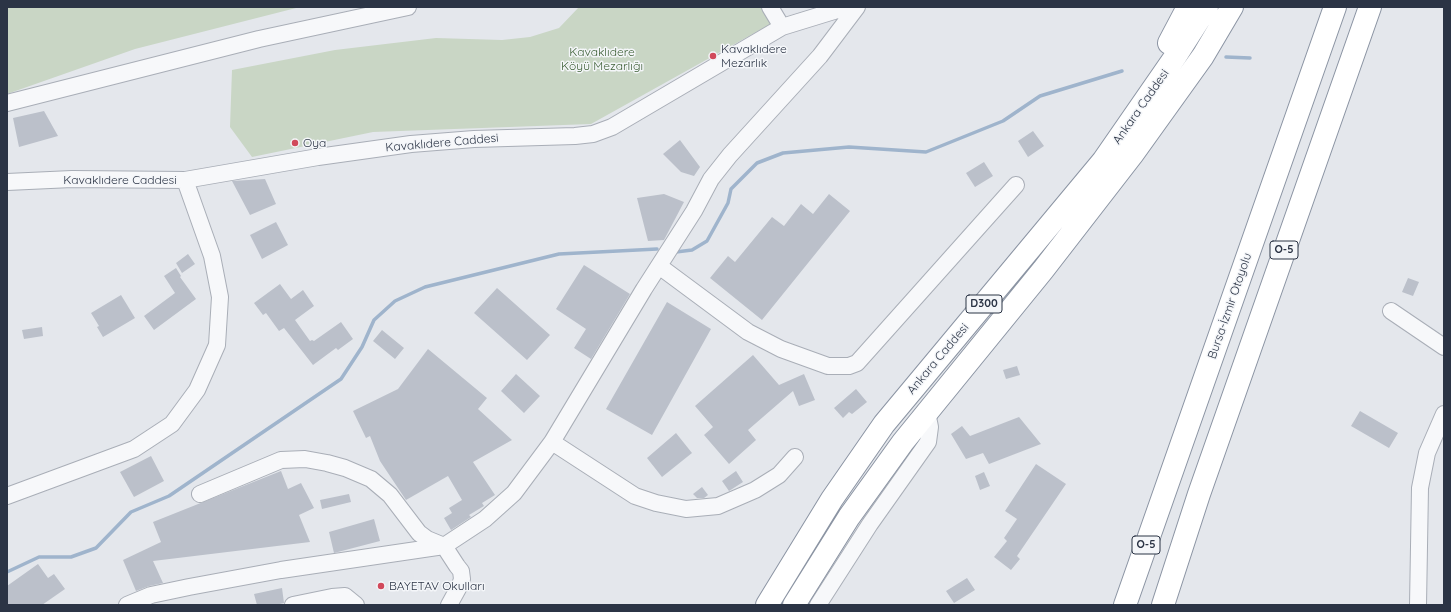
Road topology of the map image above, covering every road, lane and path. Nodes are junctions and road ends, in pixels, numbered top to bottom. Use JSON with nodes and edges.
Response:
{"nodes":[{"id":1,"x":408,"y":7,"type":"edge"},
{"id":2,"x":770,"y":7,"type":"edge"},
{"id":3,"x":847,"y":7,"type":"edge"},
{"id":4,"x":856,"y":7,"type":"edge"},
{"id":5,"x":1188,"y":7,"type":"edge"},
{"id":6,"x":1207,"y":7,"type":"edge"},
{"id":7,"x":1232,"y":7,"type":"edge"},
{"id":8,"x":1335,"y":7,"type":"edge"},
{"id":9,"x":1370,"y":7,"type":"edge"},
{"id":10,"x":782,"y":27,"type":"junction"},
{"id":11,"x":7,"y":103,"type":"edge"},
{"id":12,"x":1103,"y":161,"type":"junction"},
{"id":13,"x":185,"y":180,"type":"junction"},
{"id":14,"x":7,"y":182,"type":"edge"},
{"id":15,"x":1016,"y":185,"type":"dead end"},
{"id":16,"x":659,"y":266,"type":"junction"},
{"id":17,"x":1391,"y":311,"type":"dead end"},
{"id":18,"x":1444,"y":347,"type":"edge"},
{"id":19,"x":928,"y":412,"type":"junction"},
{"id":20,"x":1444,"y":414,"type":"edge"},
{"id":21,"x":552,"y":442,"type":"junction"},
{"id":22,"x":795,"y":457,"type":"dead end"},
{"id":23,"x":200,"y":494,"type":"dead end"},
{"id":24,"x":7,"y":496,"type":"edge"},
{"id":25,"x":444,"y":546,"type":"junction"},
{"id":26,"x":127,"y":605,"type":"edge"},
{"id":27,"x":293,"y":605,"type":"edge"},
{"id":28,"x":356,"y":605,"type":"edge"},
{"id":29,"x":449,"y":605,"type":"edge"},
{"id":30,"x":767,"y":605,"type":"edge"},
{"id":31,"x":794,"y":605,"type":"edge"},
{"id":32,"x":818,"y":605,"type":"edge"},
{"id":33,"x":1125,"y":605,"type":"edge"},
{"id":34,"x":1162,"y":605,"type":"edge"},
{"id":35,"x":1418,"y":605,"type":"edge"}],
"edges":[{"from":1,"to":11,"type":"street"},
{"from":2,"to":10,"type":"street"},
{"from":3,"to":10,"type":"street","name":"Kavaklıdere Caddesi"},
{"from":4,"to":16,"type":"street"},
{"from":5,"to":12,"type":"highway"},
{"from":6,"to":12,"type":"highway","name":"Ankara Caddesi","number":"D300"},
{"from":7,"to":19,"type":"highway","name":"Ankara Caddesi","number":"D300"},
{"from":8,"to":33,"type":"highway","name":"Bursa-İzmir Otoyolu","number":"O-5"},
{"from":9,"to":34,"type":"highway","number":"O-5"},
{"from":10,"to":13,"type":"street","name":"Kavaklıdere Caddesi"},
{"from":12,"to":30,"type":"highway","name":"Ankara Caddesi","number":"D300"},
{"from":13,"to":14,"type":"street","name":"Kavaklıdere Caddesi"},
{"from":13,"to":24,"type":"street"},
{"from":15,"to":16,"type":"street"},
{"from":16,"to":21,"type":"street"},
{"from":17,"to":18,"type":"street"},
{"from":19,"to":31,"type":"highway","name":"Ankara Caddesi","number":"D300"},
{"from":19,"to":32,"type":"street"},
{"from":20,"to":35,"type":"street"},
{"from":21,"to":22,"type":"street"},
{"from":21,"to":25,"type":"street"},
{"from":23,"to":25,"type":"street"},
{"from":25,"to":26,"type":"street"},
{"from":25,"to":29,"type":"street"},
{"from":27,"to":28,"type":"street"}]}
